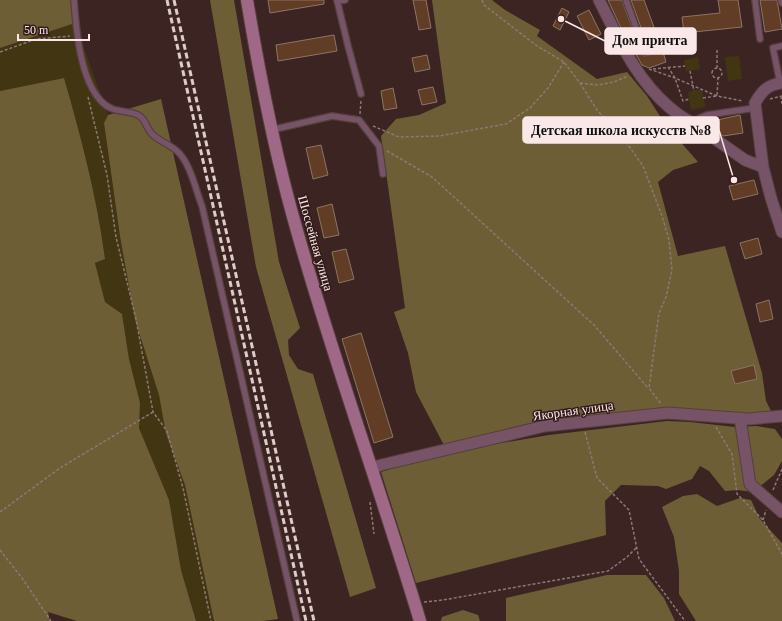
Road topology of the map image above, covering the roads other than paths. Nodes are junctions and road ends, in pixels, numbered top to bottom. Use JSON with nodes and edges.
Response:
{"nodes":[{"id":1,"x":74,"y":0,"type":"edge"},
{"id":2,"x":247,"y":0,"type":"edge"},
{"id":3,"x":345,"y":0,"type":"edge"},
{"id":4,"x":599,"y":0,"type":"edge"},
{"id":5,"x":626,"y":0,"type":"edge"},
{"id":6,"x":754,"y":0,"type":"edge"},
{"id":7,"x":782,"y":0,"type":"edge"},
{"id":8,"x":337,"y":1,"type":"edge"},
{"id":9,"x":782,"y":3,"type":"edge"},
{"id":10,"x":760,"y":39,"type":"dead end"},
{"id":11,"x":782,"y":46,"type":"edge"},
{"id":12,"x":656,"y":49,"type":"dead end"},
{"id":13,"x":781,"y":83,"type":"edge"},
{"id":14,"x":361,"y":94,"type":"road end"},
{"id":15,"x":755,"y":106,"type":"junction"},
{"id":16,"x":691,"y":122,"type":"junction"},
{"id":17,"x":271,"y":130,"type":"junction"},
{"id":18,"x":763,"y":167,"type":"junction"},
{"id":19,"x":383,"y":174,"type":"dead end"},
{"id":20,"x":782,"y":232,"type":"edge"},
{"id":21,"x":782,"y":416,"type":"edge"},
{"id":22,"x":740,"y":418,"type":"junction"},
{"id":23,"x":372,"y":468,"type":"junction"},
{"id":24,"x":782,"y":512,"type":"edge"},
{"id":25,"x":297,"y":621,"type":"edge"},
{"id":26,"x":420,"y":621,"type":"edge"}],
"edges":[{"from":1,"to":25,"type":"lane"},
{"from":2,"to":17,"type":"main road","name":"Шоссейная улица"},
{"from":3,"to":8,"type":"lane"},
{"from":4,"to":16,"type":"street"},
{"from":5,"to":12,"type":"lane"},
{"from":6,"to":10,"type":"lane"},
{"from":7,"to":9,"type":"lane"},
{"from":8,"to":14,"type":"lane"},
{"from":11,"to":13,"type":"lane"},
{"from":13,"to":15,"type":"street"},
{"from":15,"to":16,"type":"lane"},
{"from":15,"to":18,"type":"street"},
{"from":16,"to":18,"type":"street"},
{"from":17,"to":19,"type":"lane"},
{"from":17,"to":23,"type":"main road","name":"Шоссейная улица"},
{"from":18,"to":20,"type":"street"},
{"from":21,"to":22,"type":"street","name":"Якорная улица"},
{"from":22,"to":23,"type":"street","name":"Якорная улица"},
{"from":22,"to":24,"type":"street"},
{"from":23,"to":26,"type":"main road","name":"Шоссейная улица"}]}
